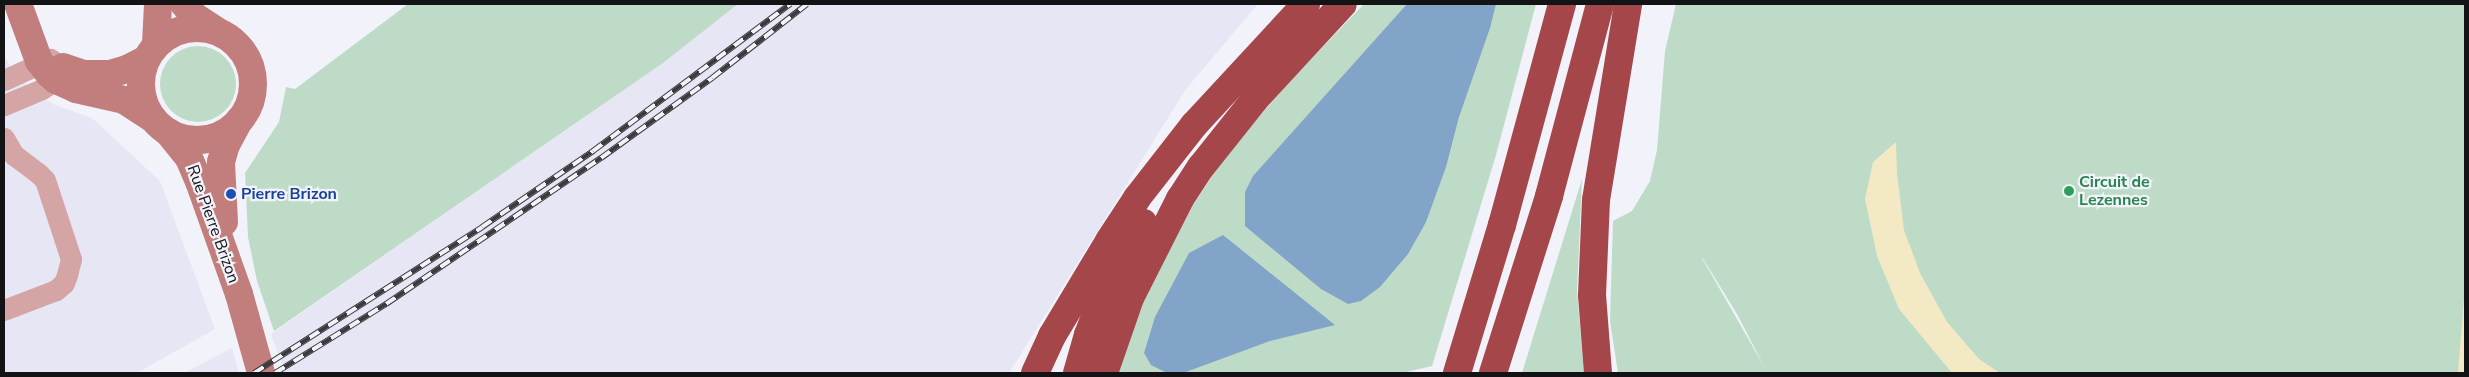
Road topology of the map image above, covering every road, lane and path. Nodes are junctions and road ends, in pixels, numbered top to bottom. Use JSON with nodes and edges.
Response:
{"nodes":[{"id":1,"x":18,"y":4,"type":"edge"},
{"id":2,"x":158,"y":4,"type":"edge"},
{"id":3,"x":184,"y":4,"type":"edge"},
{"id":4,"x":1306,"y":4,"type":"edge"},
{"id":5,"x":1326,"y":4,"type":"edge"},
{"id":6,"x":1343,"y":4,"type":"edge"},
{"id":7,"x":1562,"y":4,"type":"edge"},
{"id":8,"x":1600,"y":4,"type":"edge"},
{"id":9,"x":1628,"y":4,"type":"edge"},
{"id":10,"x":217,"y":31,"type":"junction"},
{"id":11,"x":151,"y":52,"type":"junction"},
{"id":12,"x":53,"y":68,"type":"junction"},
{"id":13,"x":4,"y":80,"type":"edge"},
{"id":14,"x":4,"y":105,"type":"edge"},
{"id":15,"x":240,"y":120,"type":"junction"},
{"id":16,"x":160,"y":125,"type":"junction"},
{"id":17,"x":4,"y":138,"type":"edge"},
{"id":18,"x":239,"y":294,"type":"junction"},
{"id":19,"x":4,"y":310,"type":"edge"},
{"id":20,"x":261,"y":373,"type":"edge"},
{"id":21,"x":1034,"y":373,"type":"edge"},
{"id":22,"x":1077,"y":373,"type":"edge"},
{"id":23,"x":1104,"y":373,"type":"edge"},
{"id":24,"x":1457,"y":373,"type":"edge"},
{"id":25,"x":1493,"y":373,"type":"edge"},
{"id":26,"x":1598,"y":373,"type":"edge"}],
"edges":[{"from":1,"to":12,"type":"main road"},
{"from":2,"to":11,"type":"main road"},
{"from":3,"to":10,"type":"main road"},
{"from":4,"to":21,"type":"highway"},
{"from":5,"to":22,"type":"highway"},
{"from":6,"to":23,"type":"highway"},
{"from":7,"to":24,"type":"highway"},
{"from":8,"to":25,"type":"highway"},
{"from":9,"to":26,"type":"highway"},
{"from":10,"to":11,"type":"main road"},
{"from":10,"to":15,"type":"main road"},
{"from":11,"to":12,"type":"main road"},
{"from":11,"to":16,"type":"main road"},
{"from":12,"to":13,"type":"street"},
{"from":12,"to":14,"type":"street"},
{"from":12,"to":16,"type":"main road"},
{"from":15,"to":16,"type":"main road"},
{"from":15,"to":18,"type":"main road","name":"Rue Pierre Brizon"},
{"from":16,"to":18,"type":"main road","name":"Rue Pierre Brizon"},
{"from":17,"to":19,"type":"street"},
{"from":18,"to":20,"type":"main road","name":"Rue Pierre Brizon"}]}
